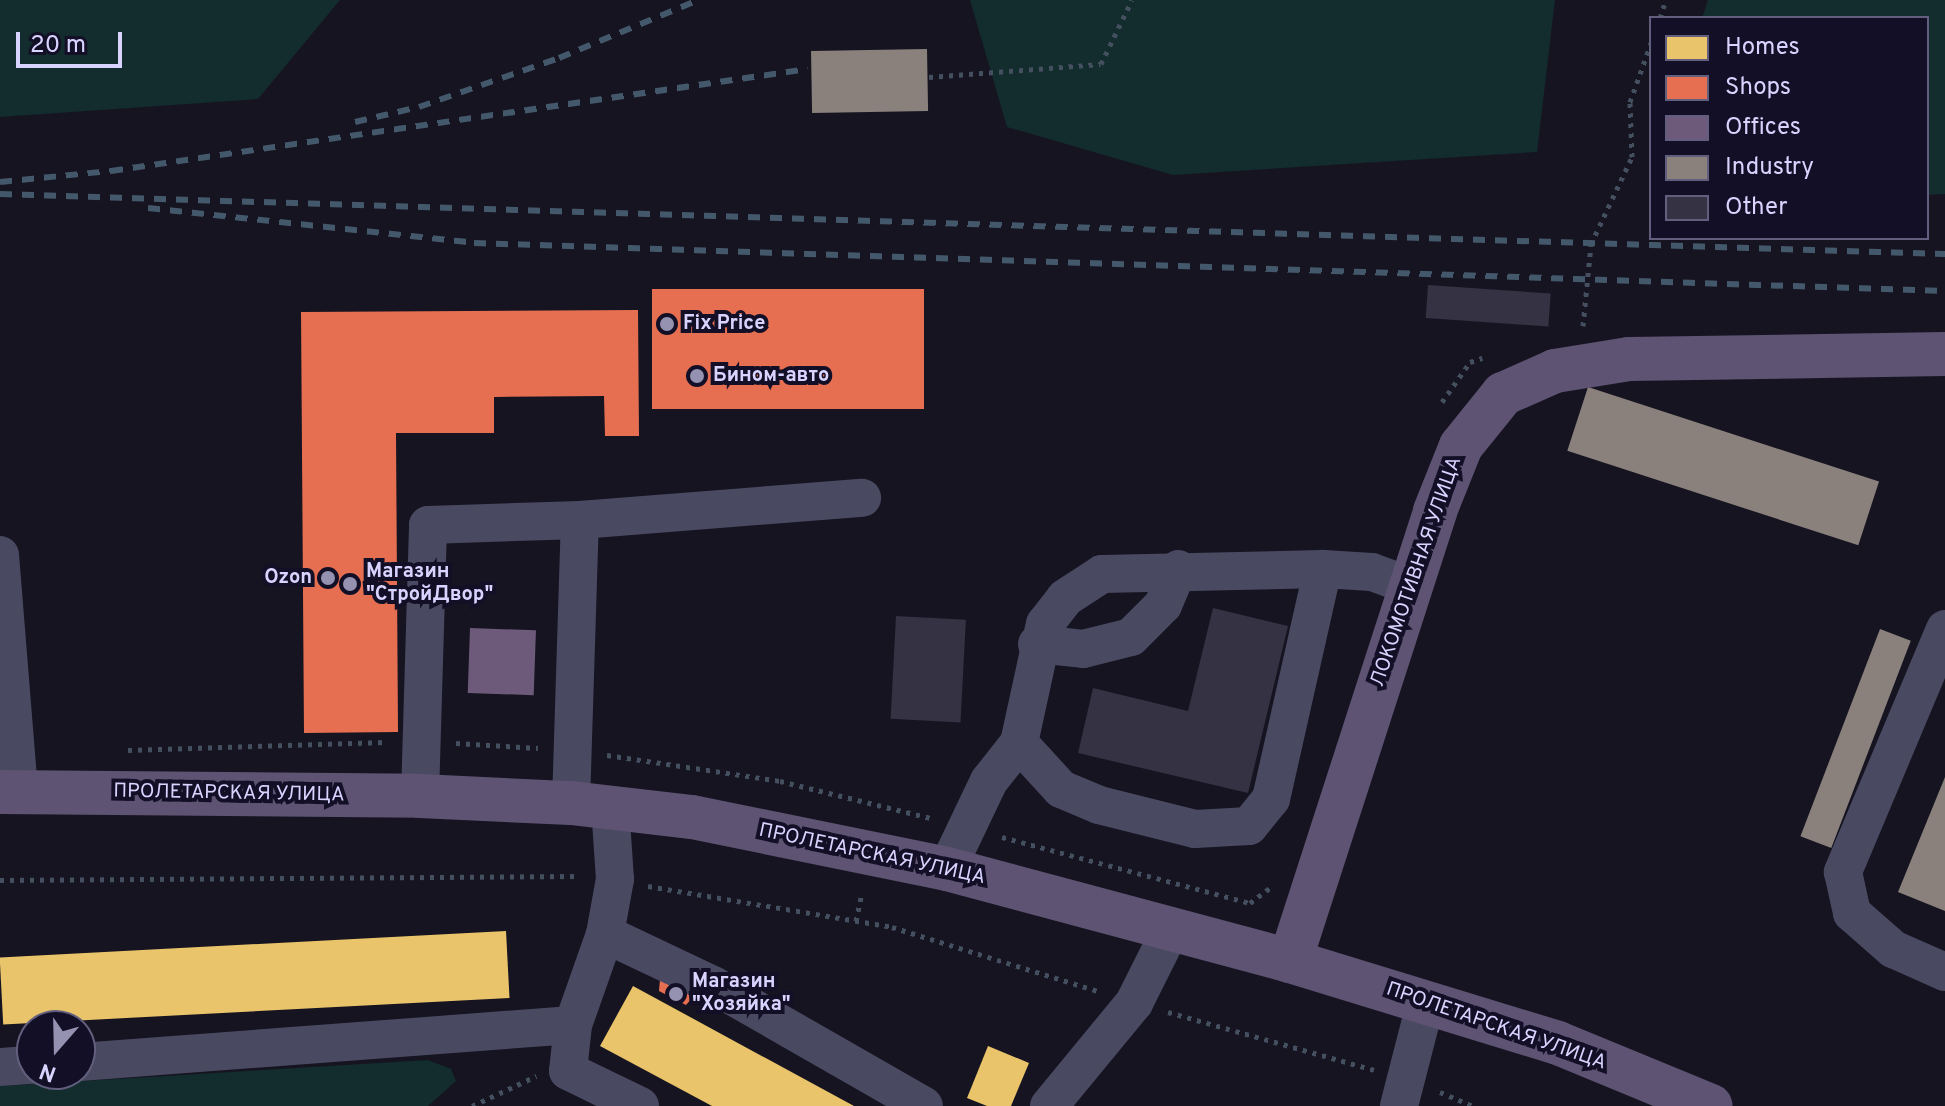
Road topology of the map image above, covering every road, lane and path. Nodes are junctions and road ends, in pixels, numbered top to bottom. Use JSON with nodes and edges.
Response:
{"nodes":[{"id":1,"x":1132,"y":0,"type":"edge"},
{"id":2,"x":1649,"y":49,"type":"edge"},
{"id":3,"x":929,"y":77,"type":"dead end"},
{"id":4,"x":1583,"y":326,"type":"dead end"},
{"id":5,"x":1945,"y":354,"type":"edge"},
{"id":6,"x":862,"y":498,"type":"dead end"},
{"id":7,"x":580,"y":520,"type":"junction"},
{"id":8,"x":0,"y":555,"type":"edge"},
{"id":9,"x":1178,"y":569,"type":"junction"},
{"id":10,"x":1323,"y":569,"type":"junction"},
{"id":11,"x":1408,"y":585,"type":"junction"},
{"id":12,"x":1945,"y":629,"type":"edge"},
{"id":13,"x":1037,"y":644,"type":"junction"},
{"id":14,"x":6,"y":696,"type":"edge"},
{"id":15,"x":1019,"y":743,"type":"junction"},
{"id":16,"x":10,"y":791,"type":"edge"},
{"id":17,"x":420,"y":796,"type":"junction"},
{"id":18,"x":591,"y":805,"type":"junction"},
{"id":19,"x":947,"y":869,"type":"junction"},
{"id":20,"x":615,"y":879,"type":"junction"},
{"id":21,"x":0,"y":880,"type":"edge"},
{"id":22,"x":1171,"y":929,"type":"junction"},
{"id":23,"x":605,"y":934,"type":"junction"},
{"id":24,"x":1290,"y":961,"type":"junction"},
{"id":25,"x":1945,"y":972,"type":"edge"},
{"id":26,"x":1426,"y":1001,"type":"junction"},
{"id":27,"x":1134,"y":1003,"type":"junction"},
{"id":28,"x":573,"y":1025,"type":"junction"},
{"id":29,"x":96,"y":1061,"type":"edge"},
{"id":30,"x":568,"y":1071,"type":"junction"},
{"id":31,"x":1404,"y":1093,"type":"edge"},
{"id":32,"x":472,"y":1106,"type":"edge"},
{"id":33,"x":640,"y":1106,"type":"edge"},
{"id":34,"x":924,"y":1106,"type":"edge"},
{"id":35,"x":1049,"y":1106,"type":"edge"},
{"id":36,"x":1473,"y":1106,"type":"edge"},
{"id":37,"x":1711,"y":1106,"type":"edge"}],
"edges":[{"from":1,"to":3,"type":"path"},
{"from":2,"to":4,"type":"path"},
{"from":5,"to":11,"type":"main road","name":"ЛОКОМОТИВНАЯ УЛИЦА"},
{"from":6,"to":7,"type":"lane"},
{"from":7,"to":17,"type":"lane"},
{"from":7,"to":18,"type":"lane"},
{"from":8,"to":14,"type":"lane"},
{"from":9,"to":10,"type":"lane"},
{"from":9,"to":13,"type":"lane"},
{"from":9,"to":13,"type":"lane"},
{"from":10,"to":11,"type":"lane"},
{"from":10,"to":15,"type":"lane"},
{"from":11,"to":24,"type":"main road","name":"ЛОКОМОТИВНАЯ УЛИЦА"},
{"from":12,"to":25,"type":"lane"},
{"from":13,"to":15,"type":"lane"},
{"from":14,"to":16,"type":"lane"},
{"from":15,"to":19,"type":"lane"},
{"from":16,"to":17,"type":"main road","name":"ПРОЛЕТАРСКАЯ УЛИЦА"},
{"from":17,"to":18,"type":"main road","name":"ПРОЛЕТАРСКАЯ УЛИЦА"},
{"from":18,"to":19,"type":"main road","name":"ПРОЛЕТАРСКАЯ УЛИЦА"},
{"from":18,"to":20,"type":"lane"},
{"from":19,"to":22,"type":"main road","name":"ПРОЛЕТАРСКАЯ УЛИЦА"},
{"from":20,"to":21,"type":"path"},
{"from":20,"to":23,"type":"lane"},
{"from":20,"to":27,"type":"path"},
{"from":22,"to":24,"type":"main road","name":"ПРОЛЕТАРСКАЯ УЛИЦА"},
{"from":22,"to":27,"type":"lane"},
{"from":23,"to":28,"type":"lane"},
{"from":23,"to":34,"type":"lane"},
{"from":24,"to":26,"type":"main road","name":"ПРОЛЕТАРСКАЯ УЛИЦА"},
{"from":26,"to":31,"type":"lane"},
{"from":26,"to":37,"type":"main road","name":"ПРОЛЕТАРСКАЯ УЛИЦА"},
{"from":27,"to":31,"type":"path"},
{"from":27,"to":35,"type":"lane"},
{"from":28,"to":29,"type":"lane"},
{"from":28,"to":30,"type":"lane"},
{"from":30,"to":32,"type":"path"},
{"from":30,"to":33,"type":"lane"},
{"from":31,"to":36,"type":"path"}]}
